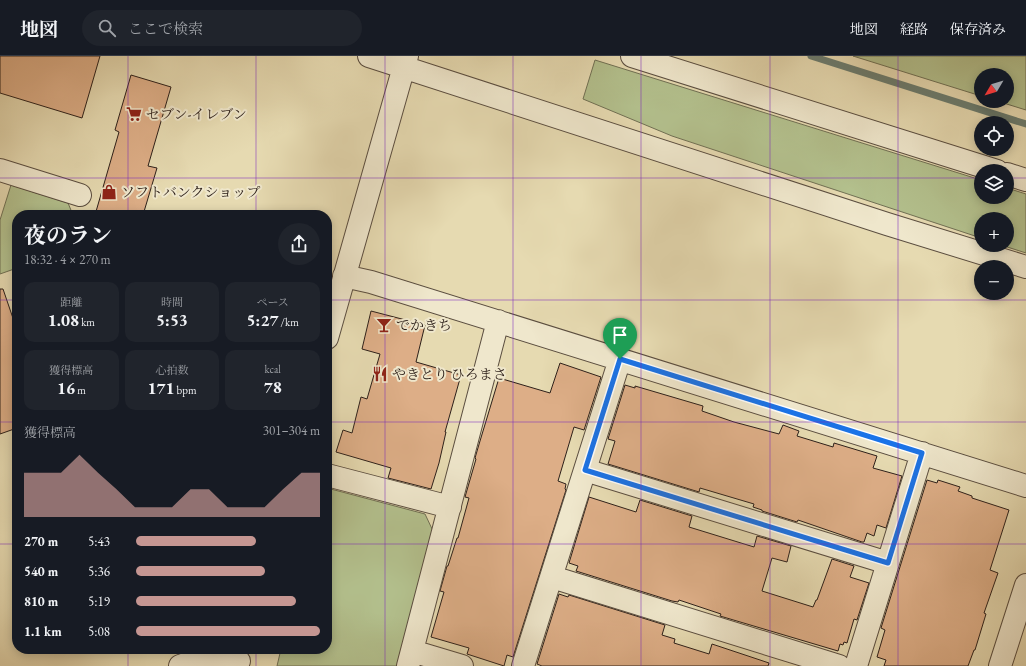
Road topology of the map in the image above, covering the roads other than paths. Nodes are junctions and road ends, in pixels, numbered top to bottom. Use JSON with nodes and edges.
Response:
{"nodes":[{"id":1,"x":369,"y":56,"type":"edge"},
{"id":2,"x":632,"y":56,"type":"edge"},
{"id":3,"x":405,"y":61,"type":"edge"},
{"id":4,"x":975,"y":164,"type":"edge"},
{"id":5,"x":0,"y":170,"type":"edge"},
{"id":6,"x":1014,"y":176,"type":"edge"},
{"id":7,"x":1026,"y":180,"type":"edge"},
{"id":8,"x":80,"y":195,"type":"dead end"},
{"id":9,"x":1026,"y":267,"type":"edge"},
{"id":10,"x":344,"y":276,"type":"junction"},
{"id":11,"x":332,"y":320,"type":"edge"},
{"id":12,"x":498,"y":321,"type":"junction"},
{"id":13,"x":620,"y":359,"type":"junction"},
{"id":14,"x":922,"y":453,"type":"junction"},
{"id":15,"x":585,"y":470,"type":"junction"},
{"id":16,"x":332,"y":476,"type":"edge"},
{"id":17,"x":1026,"y":486,"type":"edge"},
{"id":18,"x":450,"y":507,"type":"junction"},
{"id":19,"x":888,"y":563,"type":"junction"},
{"id":20,"x":552,"y":577,"type":"junction"},
{"id":21,"x":1026,"y":585,"type":"edge"},
{"id":22,"x":239,"y":658,"type":"edge"},
{"id":23,"x":410,"y":658,"type":"edge"},
{"id":24,"x":180,"y":666,"type":"edge"},
{"id":25,"x":462,"y":666,"type":"edge"},
{"id":26,"x":523,"y":666,"type":"edge"},
{"id":27,"x":839,"y":666,"type":"edge"},
{"id":28,"x":856,"y":666,"type":"edge"},
{"id":29,"x":1000,"y":666,"type":"edge"}],
"edges":[{"from":1,"to":3,"type":"street"},
{"from":2,"to":4,"type":"street"},
{"from":3,"to":9,"type":"street"},
{"from":3,"to":10,"type":"street"},
{"from":5,"to":8,"type":"street"},
{"from":6,"to":7,"type":"street"},
{"from":10,"to":11,"type":"street"},
{"from":10,"to":12,"type":"street"},
{"from":12,"to":13,"type":"street"},
{"from":12,"to":18,"type":"street"},
{"from":13,"to":14,"type":"street"},
{"from":13,"to":15,"type":"street"},
{"from":14,"to":17,"type":"street"},
{"from":14,"to":19,"type":"street"},
{"from":15,"to":19,"type":"street"},
{"from":15,"to":20,"type":"street"},
{"from":16,"to":18,"type":"street"},
{"from":18,"to":23,"type":"street"},
{"from":19,"to":28,"type":"street"},
{"from":20,"to":26,"type":"street"},
{"from":20,"to":27,"type":"street"},
{"from":21,"to":29,"type":"street"},
{"from":22,"to":24,"type":"street"},
{"from":23,"to":25,"type":"street"}]}
